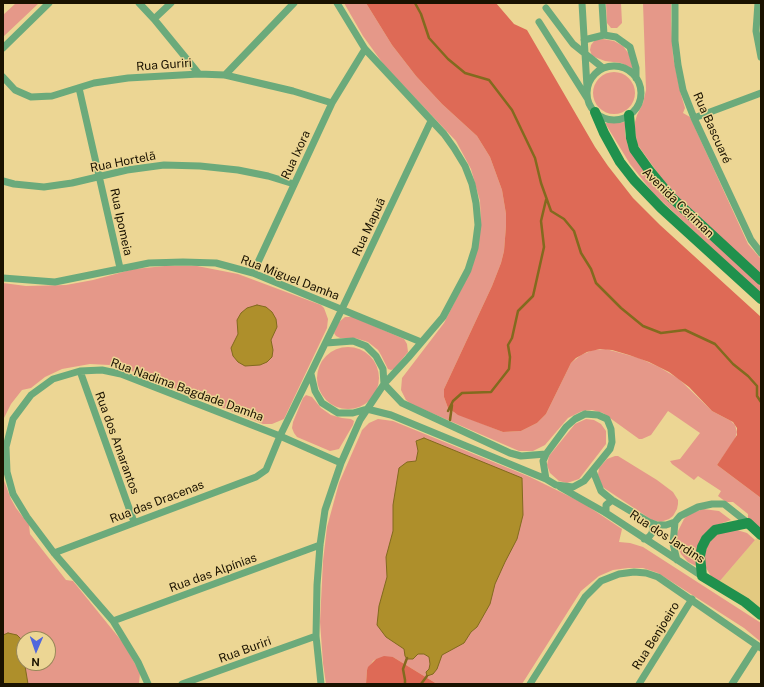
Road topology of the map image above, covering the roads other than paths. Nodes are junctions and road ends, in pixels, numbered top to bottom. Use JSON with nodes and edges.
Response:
{"nodes":[{"id":1,"x":49,"y":3,"type":"edge"},
{"id":2,"x":139,"y":3,"type":"edge"},
{"id":3,"x":171,"y":3,"type":"edge"},
{"id":4,"x":294,"y":3,"type":"edge"},
{"id":5,"x":337,"y":3,"type":"edge"},
{"id":6,"x":582,"y":3,"type":"edge"},
{"id":7,"x":602,"y":3,"type":"edge"},
{"id":8,"x":675,"y":3,"type":"edge"},
{"id":9,"x":758,"y":3,"type":"edge"},
{"id":10,"x":546,"y":8,"type":"dead end"},
{"id":11,"x":154,"y":19,"type":"junction"},
{"id":12,"x":539,"y":22,"type":"dead end"},
{"id":13,"x":604,"y":35,"type":"junction"},
{"id":14,"x":584,"y":40,"type":"junction"},
{"id":15,"x":3,"y":48,"type":"edge"},
{"id":16,"x":365,"y":49,"type":"junction"},
{"id":17,"x":585,"y":54,"type":"junction"},
{"id":18,"x":761,"y":57,"type":"edge"},
{"id":19,"x":603,"y":68,"type":"junction"},
{"id":20,"x":199,"y":74,"type":"junction"},
{"id":21,"x":225,"y":75,"type":"junction"},
{"id":22,"x":3,"y":77,"type":"edge"},
{"id":23,"x":636,"y":78,"type":"junction"},
{"id":24,"x":79,"y":88,"type":"junction"},
{"id":25,"x":761,"y":93,"type":"edge"},
{"id":26,"x":587,"y":96,"type":"junction"},
{"id":27,"x":332,"y":103,"type":"junction"},
{"id":28,"x":595,"y":112,"type":"junction"},
{"id":29,"x":629,"y":115,"type":"junction"},
{"id":30,"x":694,"y":118,"type":"junction"},
{"id":31,"x":431,"y":121,"type":"junction"},
{"id":32,"x":100,"y":176,"type":"junction"},
{"id":33,"x":3,"y":181,"type":"edge"},
{"id":34,"x":294,"y":184,"type":"junction"},
{"id":35,"x":761,"y":253,"type":"edge"},
{"id":36,"x":120,"y":268,"type":"junction"},
{"id":37,"x":253,"y":273,"type":"junction"},
{"id":38,"x":3,"y":278,"type":"edge"},
{"id":39,"x":761,"y":280,"type":"edge"},
{"id":40,"x":761,"y":299,"type":"edge"},
{"id":41,"x":342,"y":309,"type":"junction"},
{"id":42,"x":421,"y":342,"type":"junction"},
{"id":43,"x":326,"y":343,"type":"junction"},
{"id":44,"x":80,"y":371,"type":"junction"},
{"id":45,"x":311,"y":374,"type":"junction"},
{"id":46,"x":384,"y":384,"type":"junction"},
{"id":47,"x":365,"y":412,"type":"junction"},
{"id":48,"x":280,"y":436,"type":"junction"},
{"id":49,"x":546,"y":454,"type":"junction"},
{"id":50,"x":341,"y":462,"type":"junction"},
{"id":51,"x":593,"y":472,"type":"junction"},
{"id":52,"x":546,"y":479,"type":"junction"},
{"id":53,"x":556,"y":485,"type":"junction"},
{"id":54,"x":612,"y":500,"type":"junction"},
{"id":55,"x":606,"y":513,"type":"junction"},
{"id":56,"x":134,"y":522,"type":"junction"},
{"id":57,"x":675,"y":522,"type":"junction"},
{"id":58,"x":651,"y":523,"type":"junction"},
{"id":59,"x":748,"y":523,"type":"junction"},
{"id":60,"x":761,"y":535,"type":"edge"},
{"id":61,"x":644,"y":539,"type":"junction"},
{"id":62,"x":320,"y":545,"type":"junction"},
{"id":63,"x":54,"y":553,"type":"junction"},
{"id":64,"x":677,"y":560,"type":"junction"},
{"id":65,"x":702,"y":576,"type":"junction"},
{"id":66,"x":692,"y":599,"type":"junction"},
{"id":67,"x":761,"y":615,"type":"edge"},
{"id":68,"x":113,"y":621,"type":"junction"},
{"id":69,"x":316,"y":636,"type":"junction"},
{"id":70,"x":759,"y":646,"type":"edge"},
{"id":71,"x":148,"y":684,"type":"edge"},
{"id":72,"x":182,"y":684,"type":"edge"},
{"id":73,"x":321,"y":684,"type":"edge"},
{"id":74,"x":530,"y":684,"type":"edge"},
{"id":75,"x":639,"y":684,"type":"edge"},
{"id":76,"x":732,"y":684,"type":"edge"}],
"edges":[{"from":1,"to":15,"type":"street"},
{"from":2,"to":11,"type":"street"},
{"from":3,"to":11,"type":"street"},
{"from":4,"to":21,"type":"street"},
{"from":5,"to":16,"type":"street"},
{"from":6,"to":14,"type":"street"},
{"from":7,"to":13,"type":"street"},
{"from":8,"to":30,"type":"street","name":"Rua Bascuaré"},
{"from":9,"to":18,"type":"street"},
{"from":10,"to":17,"type":"street"},
{"from":11,"to":20,"type":"street"},
{"from":12,"to":26,"type":"street"},
{"from":13,"to":14,"type":"street"},
{"from":13,"to":23,"type":"street"},
{"from":14,"to":17,"type":"street"},
{"from":16,"to":27,"type":"street","name":"Rua Ixora"},
{"from":16,"to":31,"type":"street"},
{"from":17,"to":19,"type":"street"},
{"from":17,"to":26,"type":"street"},
{"from":19,"to":23,"type":"street"},
{"from":19,"to":26,"type":"street"},
{"from":20,"to":21,"type":"street","name":"Rua Guriri"},
{"from":20,"to":24,"type":"street","name":"Rua Guriri"},
{"from":21,"to":27,"type":"street","name":"Rua Guriri"},
{"from":22,"to":24,"type":"street","name":"Rua Guriri"},
{"from":23,"to":29,"type":"street"},
{"from":24,"to":32,"type":"street","name":"Rua Ipomeia"},
{"from":25,"to":30,"type":"street"},
{"from":26,"to":28,"type":"street"},
{"from":27,"to":34,"type":"street","name":"Rua Ixora"},
{"from":28,"to":29,"type":"street"},
{"from":28,"to":40,"type":"street","name":"Avenida Ceriman"},
{"from":29,"to":39,"type":"street","name":"Avenida Ceriman"},
{"from":30,"to":35,"type":"street","name":"Rua Bascuaré"},
{"from":31,"to":41,"type":"street","name":"Rua Mapuã"},
{"from":31,"to":42,"type":"street"},
{"from":32,"to":33,"type":"street","name":"Rua Hortelã"},
{"from":32,"to":34,"type":"street","name":"Rua Hortelã"},
{"from":32,"to":36,"type":"street","name":"Rua Ipomeia"},
{"from":34,"to":37,"type":"street","name":"Rua Ixora"},
{"from":36,"to":37,"type":"street","name":"Rua Miguel Damha"},
{"from":36,"to":38,"type":"street","name":"Rua Miguel Damha"},
{"from":37,"to":41,"type":"street","name":"Rua Miguel Damha"},
{"from":41,"to":42,"type":"street","name":"Rua Miguel Damha"},
{"from":41,"to":43,"type":"street","name":"Rua Mapuã"},
{"from":42,"to":46,"type":"street"},
{"from":43,"to":45,"type":"street"},
{"from":43,"to":46,"type":"street"},
{"from":44,"to":48,"type":"street","name":"Rua Nadima Bagdade Damha"},
{"from":44,"to":56,"type":"street","name":"Rua dos Amarantos"},
{"from":44,"to":63,"type":"street","name":"Rua Nadima Bagdade Damha"},
{"from":45,"to":47,"type":"street"},
{"from":45,"to":48,"type":"street"},
{"from":46,"to":47,"type":"street"},
{"from":46,"to":49,"type":"street"},
{"from":47,"to":50,"type":"street"},
{"from":47,"to":52,"type":"street"},
{"from":48,"to":50,"type":"street","name":"Rua Nadima Bagdade Damha"},
{"from":48,"to":56,"type":"street","name":"Rua das Dracenas"},
{"from":49,"to":51,"type":"street"},
{"from":49,"to":52,"type":"street"},
{"from":50,"to":62,"type":"street"},
{"from":51,"to":53,"type":"street"},
{"from":51,"to":54,"type":"street"},
{"from":52,"to":53,"type":"street"},
{"from":53,"to":55,"type":"street","name":"Rua dos Jardins"},
{"from":54,"to":55,"type":"street"},
{"from":54,"to":58,"type":"street"},
{"from":55,"to":61,"type":"street","name":"Rua dos Jardins"},
{"from":56,"to":63,"type":"street","name":"Rua das Dracenas"},
{"from":57,"to":58,"type":"street"},
{"from":57,"to":59,"type":"street"},
{"from":57,"to":64,"type":"street"},
{"from":58,"to":61,"type":"street"},
{"from":59,"to":60,"type":"street"},
{"from":59,"to":65,"type":"street"},
{"from":61,"to":64,"type":"street","name":"Rua dos Jardins"},
{"from":62,"to":68,"type":"street","name":"Rua das Alpínias"},
{"from":62,"to":69,"type":"street"},
{"from":63,"to":68,"type":"street","name":"Rua Nadima Bagdade Damha"},
{"from":64,"to":65,"type":"street","name":"Rua dos Jardins"},
{"from":65,"to":67,"type":"street","name":"Rua dos Jardins"},
{"from":66,"to":70,"type":"street"},
{"from":66,"to":74,"type":"street"},
{"from":66,"to":75,"type":"street","name":"Rua Benjoeiro"},
{"from":68,"to":71,"type":"street","name":"Rua Nadima Bagdade Damha"},
{"from":69,"to":72,"type":"street","name":"Rua Buriri"},
{"from":69,"to":73,"type":"street"},
{"from":70,"to":76,"type":"street"}]}
